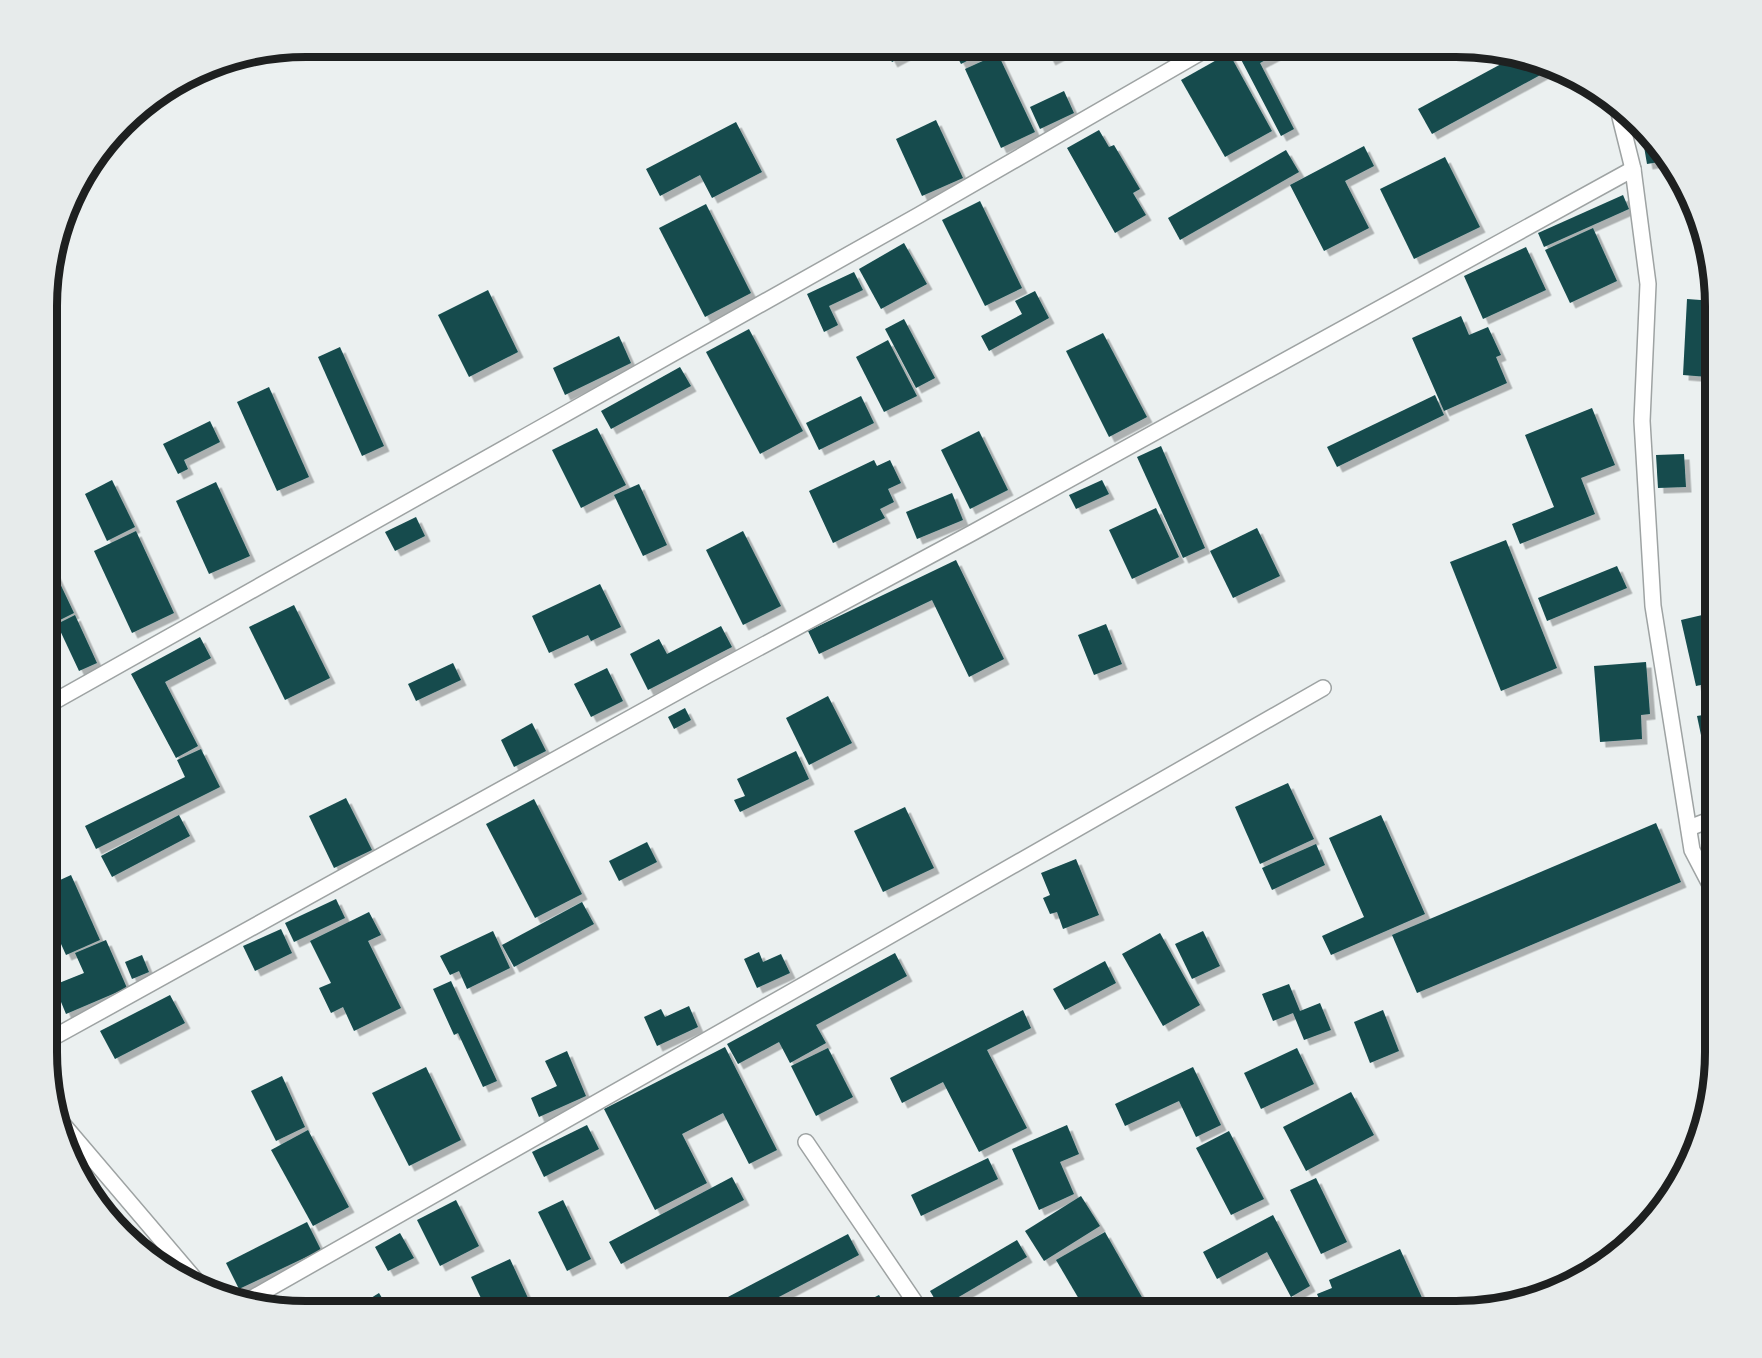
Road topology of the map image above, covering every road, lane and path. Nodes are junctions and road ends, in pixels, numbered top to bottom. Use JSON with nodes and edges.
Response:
{"nodes":[{"id":1,"x":1193,"y":57,"type":"edge"},
{"id":2,"x":1621,"y":120,"type":"edge"},
{"id":3,"x":1633,"y":169,"type":"junction"},
{"id":4,"x":1323,"y":688,"type":"dead end"},
{"id":5,"x":57,"y":700,"type":"edge"},
{"id":6,"x":1705,"y":822,"type":"edge"},
{"id":7,"x":1689,"y":828,"type":"junction"},
{"id":8,"x":1705,"y":875,"type":"edge"},
{"id":9,"x":57,"y":1035,"type":"edge"},
{"id":10,"x":70,"y":1133,"type":"edge"},
{"id":11,"x":806,"y":1142,"type":"dead end"},
{"id":12,"x":188,"y":1271,"type":"edge"},
{"id":13,"x":256,"y":1296,"type":"edge"},
{"id":14,"x":914,"y":1301,"type":"edge"}],
"edges":[{"from":1,"to":5,"type":"lane"},
{"from":2,"to":3,"type":"lane"},
{"from":3,"to":7,"type":"lane"},
{"from":3,"to":9,"type":"lane"},
{"from":4,"to":13,"type":"lane"},
{"from":6,"to":7,"type":"lane"},
{"from":7,"to":8,"type":"lane"},
{"from":10,"to":12,"type":"lane"},
{"from":11,"to":14,"type":"lane"}]}
